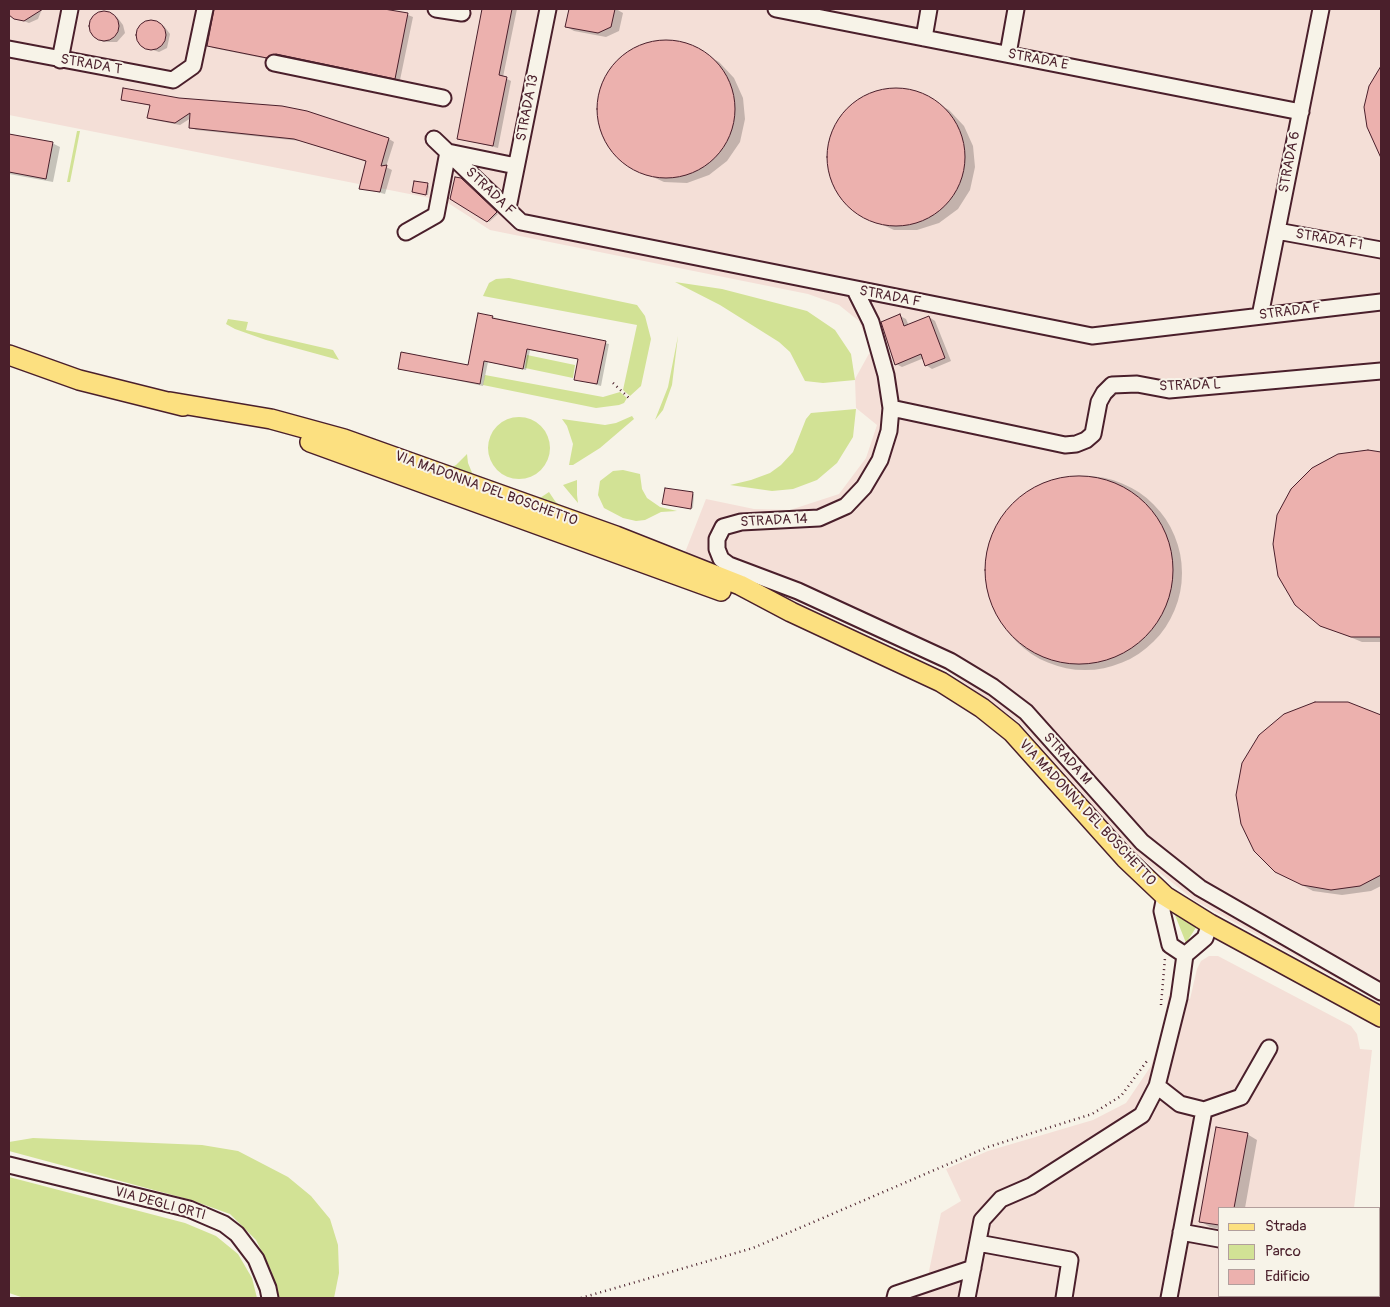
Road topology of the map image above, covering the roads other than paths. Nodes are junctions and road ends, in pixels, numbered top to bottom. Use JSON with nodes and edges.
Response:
{"nodes":[{"id":1,"x":70,"y":9,"type":"edge"},
{"id":2,"x":205,"y":9,"type":"edge"},
{"id":3,"x":436,"y":9,"type":"edge"},
{"id":4,"x":548,"y":9,"type":"edge"},
{"id":5,"x":776,"y":9,"type":"edge"},
{"id":6,"x":929,"y":9,"type":"edge"},
{"id":7,"x":1016,"y":9,"type":"edge"},
{"id":8,"x":1321,"y":9,"type":"edge"},
{"id":9,"x":462,"y":13,"type":"dead end"},
{"id":10,"x":819,"y":13,"type":"edge"},
{"id":11,"x":924,"y":38,"type":"junction"},
{"id":12,"x":9,"y":49,"type":"edge"},
{"id":13,"x":1008,"y":54,"type":"junction"},
{"id":14,"x":60,"y":60,"type":"junction"},
{"id":15,"x":274,"y":64,"type":"dead end"},
{"id":16,"x":443,"y":98,"type":"dead end"},
{"id":17,"x":1300,"y":112,"type":"junction"},
{"id":18,"x":434,"y":139,"type":"dead end"},
{"id":19,"x":448,"y":152,"type":"junction"},
{"id":20,"x":516,"y":166,"type":"junction"},
{"id":21,"x":508,"y":208,"type":"junction"},
{"id":22,"x":1277,"y":231,"type":"junction"},
{"id":23,"x":406,"y":232,"type":"dead end"},
{"id":24,"x":1381,"y":250,"type":"edge"},
{"id":25,"x":855,"y":290,"type":"junction"},
{"id":26,"x":1381,"y":302,"type":"edge"},
{"id":27,"x":1260,"y":316,"type":"junction"},
{"id":28,"x":9,"y":355,"type":"edge"},
{"id":29,"x":1381,"y":371,"type":"edge"},
{"id":30,"x":891,"y":408,"type":"junction"},
{"id":31,"x":729,"y":565,"type":"joint"},
{"id":32,"x":1165,"y":896,"type":"junction"},
{"id":33,"x":1210,"y":924,"type":"junction"},
{"id":34,"x":1185,"y":955,"type":"junction"},
{"id":35,"x":1381,"y":992,"type":"edge"},
{"id":36,"x":1381,"y":1017,"type":"edge"},
{"id":37,"x":1269,"y":1048,"type":"dead end"},
{"id":38,"x":1157,"y":1086,"type":"junction"},
{"id":39,"x":1204,"y":1110,"type":"junction"},
{"id":40,"x":9,"y":1165,"type":"edge"},
{"id":41,"x":1181,"y":1232,"type":"junction"},
{"id":42,"x":1218,"y":1239,"type":"edge"},
{"id":43,"x":978,"y":1243,"type":"junction"},
{"id":44,"x":973,"y":1268,"type":"junction"},
{"id":45,"x":270,"y":1298,"type":"edge"},
{"id":46,"x":895,"y":1298,"type":"edge"},
{"id":47,"x":967,"y":1298,"type":"edge"},
{"id":48,"x":1064,"y":1298,"type":"edge"},
{"id":49,"x":1169,"y":1298,"type":"edge"}],
"edges":[{"from":1,"to":14,"type":"street"},
{"from":2,"to":14,"type":"street","name":"STRADA T"},
{"from":3,"to":9,"type":"street"},
{"from":4,"to":20,"type":"street","name":"STRADA 13"},
{"from":5,"to":10,"type":"street","name":"STRADA E"},
{"from":6,"to":11,"type":"street"},
{"from":7,"to":13,"type":"street"},
{"from":8,"to":17,"type":"street","name":"STRADA 6"},
{"from":10,"to":11,"type":"street","name":"STRADA E"},
{"from":11,"to":13,"type":"street","name":"STRADA E"},
{"from":12,"to":14,"type":"street","name":"STRADA T"},
{"from":13,"to":17,"type":"street","name":"STRADA E"},
{"from":15,"to":16,"type":"street"},
{"from":17,"to":22,"type":"street","name":"STRADA 6"},
{"from":18,"to":19,"type":"street","name":"STRADA F"},
{"from":19,"to":20,"type":"street"},
{"from":19,"to":21,"type":"street","name":"STRADA F"},
{"from":19,"to":23,"type":"street"},
{"from":20,"to":21,"type":"street","name":"STRADA 13"},
{"from":21,"to":25,"type":"street","name":"STRADA F"},
{"from":22,"to":24,"type":"street","name":"STRADA F1"},
{"from":22,"to":27,"type":"street","name":"STRADA 6"},
{"from":25,"to":27,"type":"street","name":"STRADA F"},
{"from":25,"to":30,"type":"street","name":"STRADA 14"},
{"from":26,"to":27,"type":"street","name":"STRADA F"},
{"from":28,"to":32,"type":"main road","name":"VIA MADONNA DEL BOSCHETTO"},
{"from":29,"to":30,"type":"street","name":"STRADA L"},
{"from":30,"to":31,"type":"street","name":"STRADA 14"},
{"from":31,"to":35,"type":"street","name":"STRADA M"},
{"from":32,"to":33,"type":"main road","name":"VIA MADONNA DEL BOSCHETTO"},
{"from":32,"to":34,"type":"street"},
{"from":33,"to":34,"type":"street"},
{"from":33,"to":36,"type":"main road","name":"VIA MADONNA DEL BOSCHETTO"},
{"from":34,"to":38,"type":"street"},
{"from":37,"to":39,"type":"street"},
{"from":38,"to":39,"type":"street"},
{"from":38,"to":43,"type":"street"},
{"from":39,"to":41,"type":"street"},
{"from":40,"to":45,"type":"street","name":"VIA DEGLI ORTI"},
{"from":41,"to":42,"type":"street"},
{"from":41,"to":49,"type":"street"},
{"from":43,"to":44,"type":"street"},
{"from":43,"to":48,"type":"street"},
{"from":44,"to":46,"type":"street"},
{"from":44,"to":47,"type":"street"}]}
